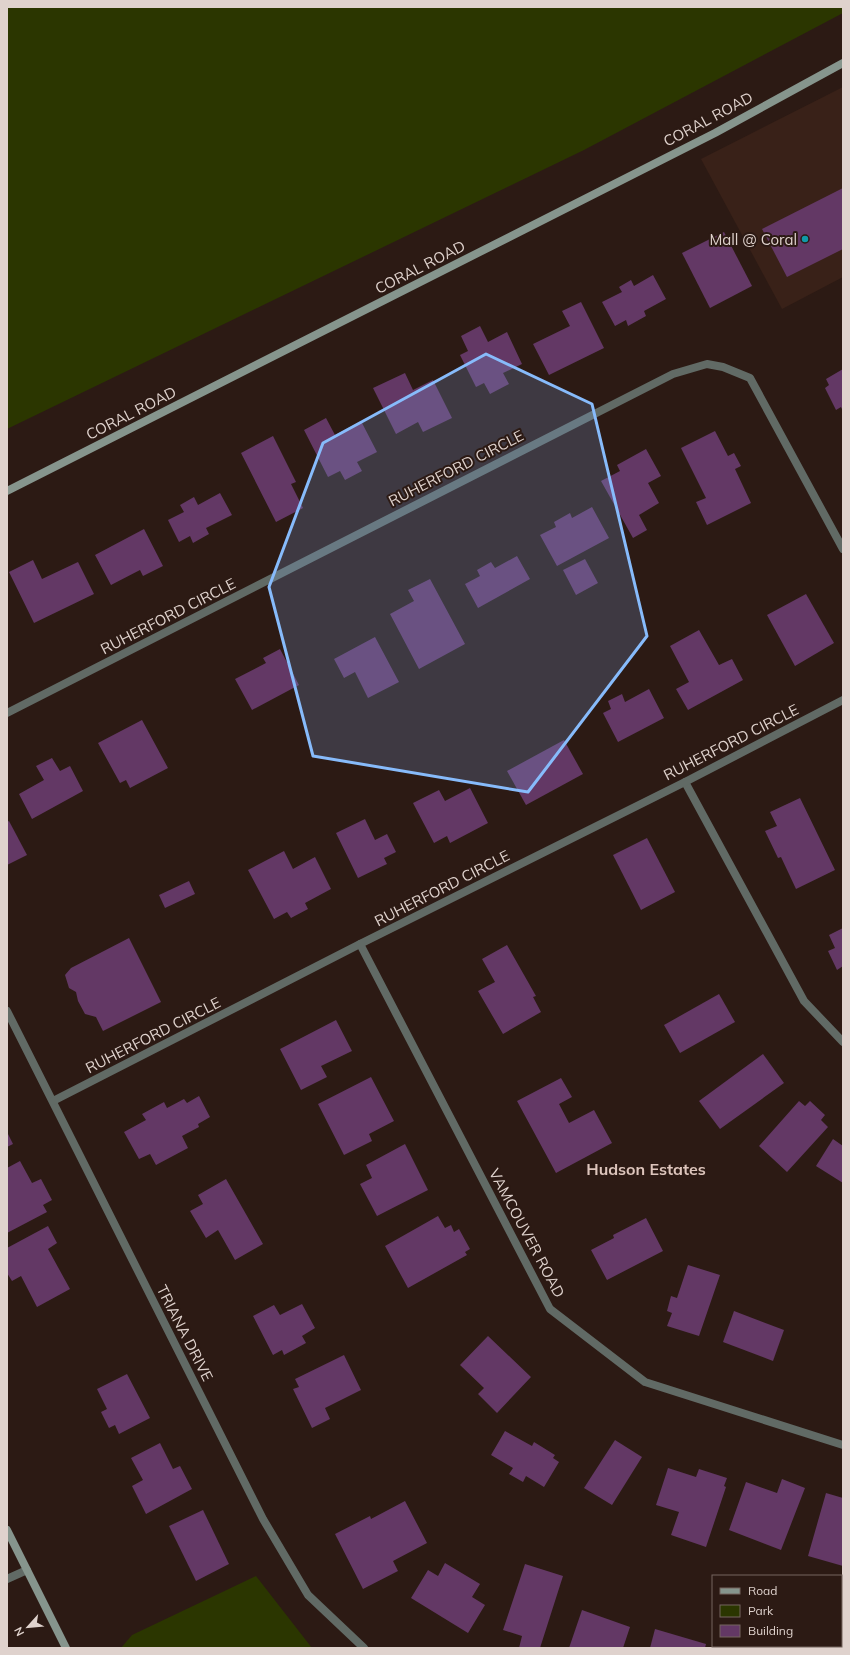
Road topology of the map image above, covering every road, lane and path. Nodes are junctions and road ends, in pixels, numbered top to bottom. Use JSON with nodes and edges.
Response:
{"nodes":[{"id":1,"x":843,"y":63,"type":"edge"},
{"id":2,"x":7,"y":491,"type":"edge"},
{"id":3,"x":843,"y":549,"type":"edge"},
{"id":4,"x":843,"y":700,"type":"edge"},
{"id":5,"x":7,"y":713,"type":"edge"},
{"id":6,"x":685,"y":782,"type":"junction"},
{"id":7,"x":360,"y":944,"type":"junction"},
{"id":8,"x":7,"y":1011,"type":"edge"},
{"id":9,"x":843,"y":1042,"type":"edge"},
{"id":10,"x":53,"y":1101,"type":"junction"},
{"id":11,"x":843,"y":1446,"type":"edge"},
{"id":12,"x":7,"y":1530,"type":"edge"},
{"id":13,"x":26,"y":1570,"type":"junction"},
{"id":14,"x":7,"y":1580,"type":"edge"},
{"id":15,"x":66,"y":1648,"type":"edge"},
{"id":16,"x":364,"y":1648,"type":"edge"}],
"edges":[{"from":1,"to":2,"type":"main road","name":"CORAL ROAD"},
{"from":3,"to":5,"type":"street","name":"RUHERFORD CIRCLE"},
{"from":4,"to":6,"type":"street","name":"RUHERFORD CIRCLE"},
{"from":6,"to":7,"type":"street","name":"RUHERFORD CIRCLE"},
{"from":6,"to":9,"type":"street"},
{"from":7,"to":10,"type":"street","name":"RUHERFORD CIRCLE"},
{"from":7,"to":11,"type":"street","name":"VAMCOUVER ROAD"},
{"from":8,"to":10,"type":"street","name":"TRIANA DRIVE"},
{"from":10,"to":16,"type":"street","name":"TRIANA DRIVE"},
{"from":12,"to":13,"type":"main road"},
{"from":13,"to":14,"type":"street"},
{"from":13,"to":15,"type":"main road"}]}
